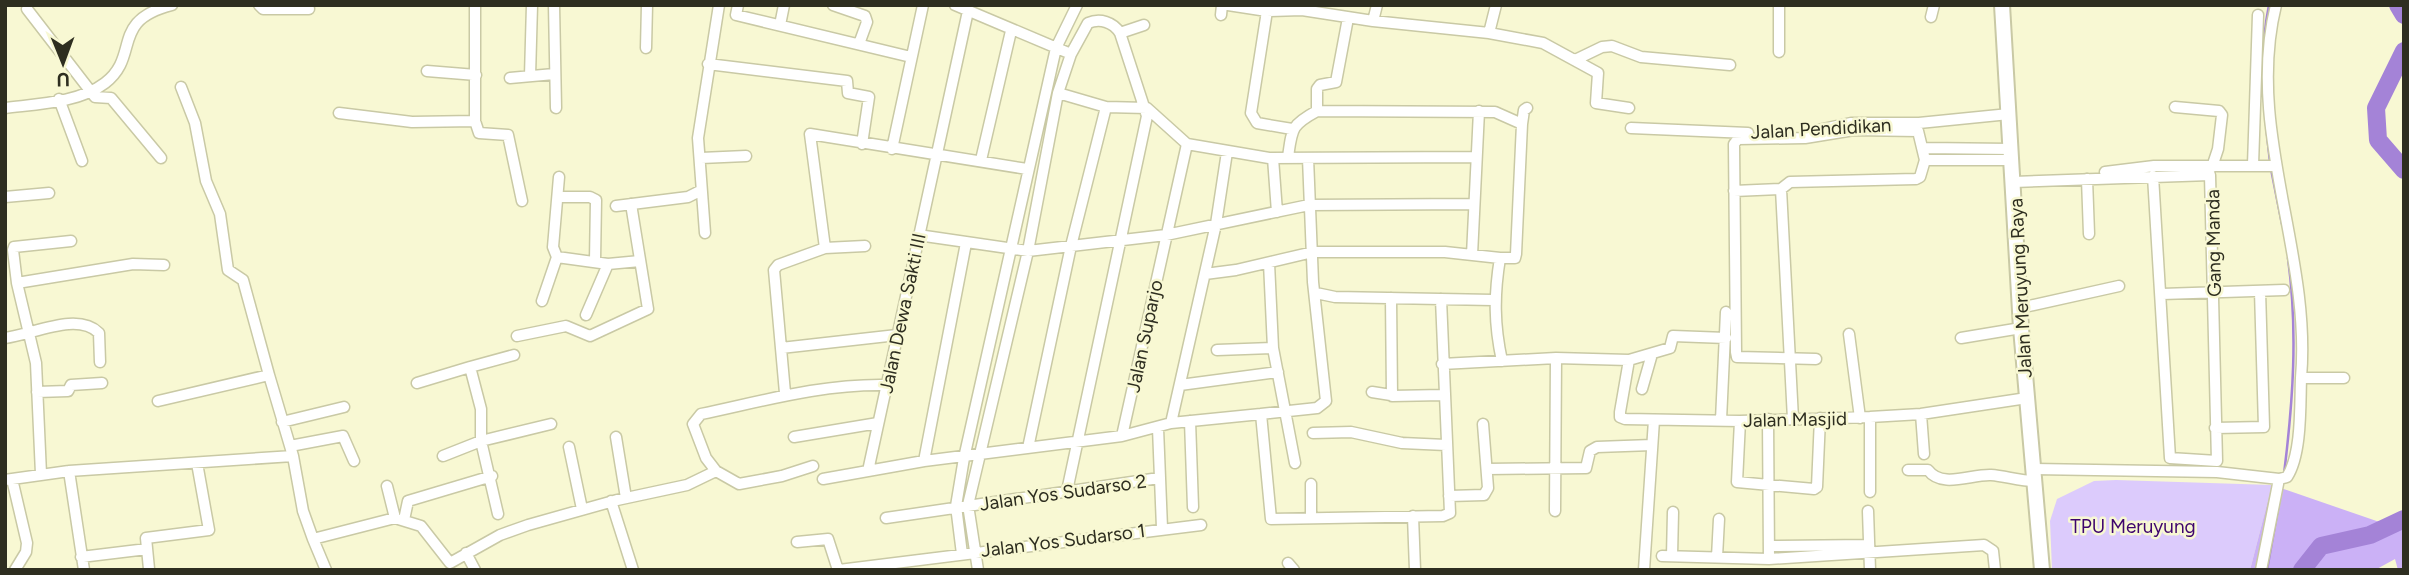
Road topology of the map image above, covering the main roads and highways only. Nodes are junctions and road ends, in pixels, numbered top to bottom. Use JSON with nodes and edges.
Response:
{"nodes":[{"id":1,"x":2002,"y":5,"type":"edge"},
{"id":2,"x":2042,"y":570,"type":"edge"}],
"edges":[{"from":1,"to":2,"type":"main road","name":"Jalan Meruyung Raya"}]}
